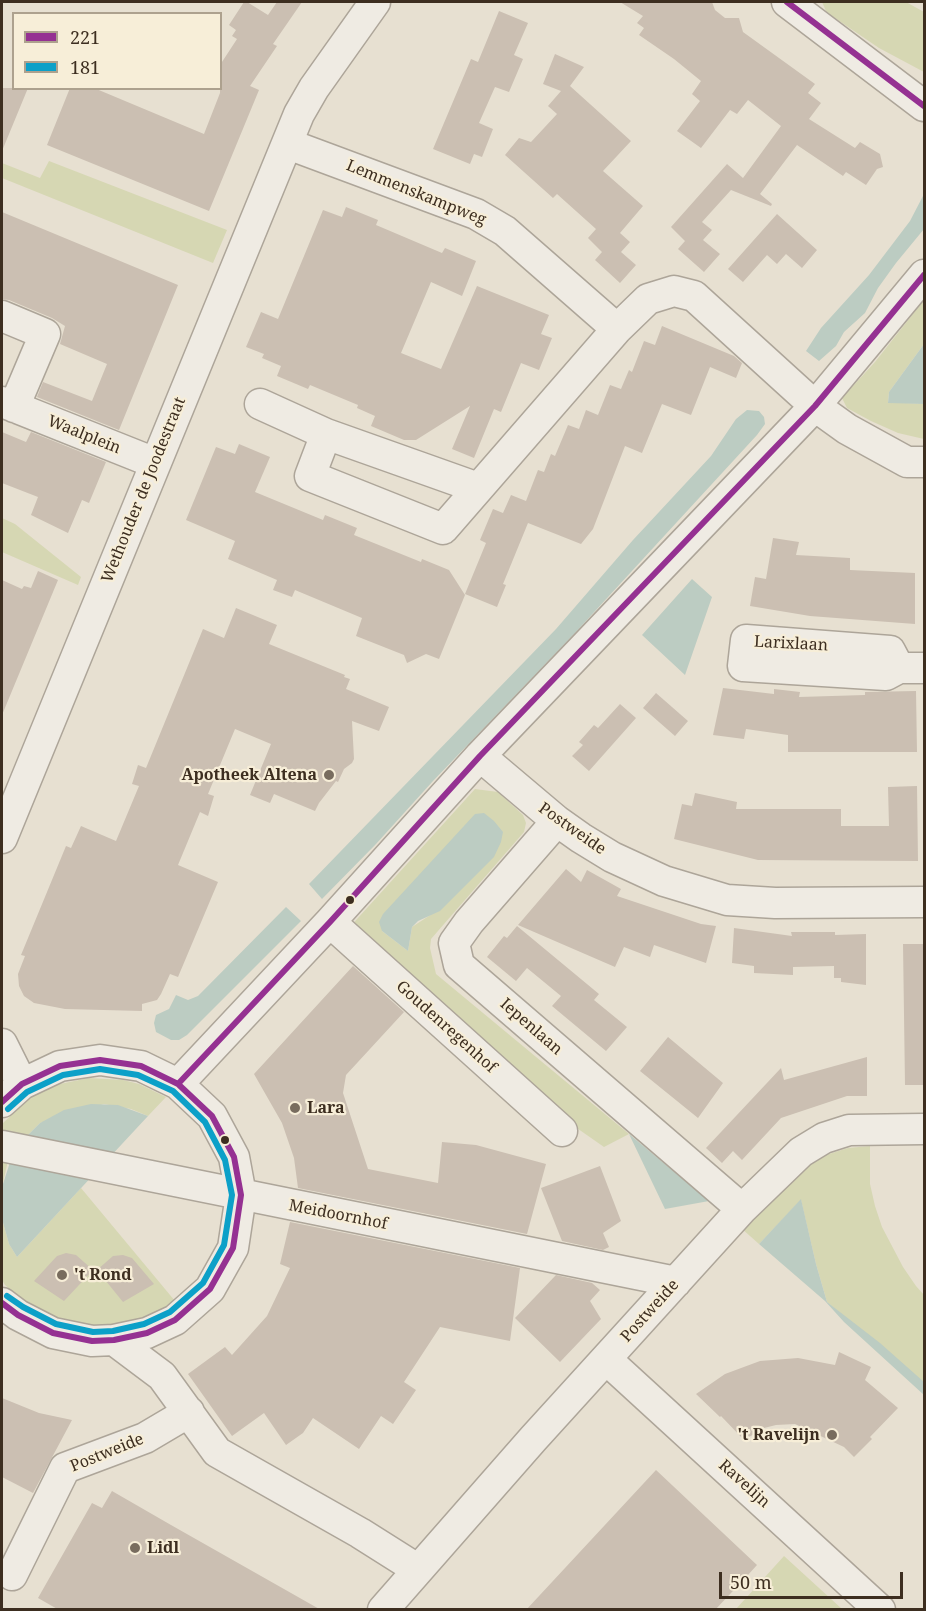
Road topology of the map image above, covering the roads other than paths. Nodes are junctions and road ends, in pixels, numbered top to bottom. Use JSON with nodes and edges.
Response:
{"nodes":[{"id":1,"x":793,"y":3,"type":"edge"},
{"id":2,"x":373,"y":5,"type":"edge"},
{"id":3,"x":924,"y":106,"type":"edge"},
{"id":4,"x":288,"y":144,"type":"junction"},
{"id":5,"x":924,"y":275,"type":"edge"},
{"id":6,"x":2,"y":316,"type":"edge"},
{"id":7,"x":617,"y":329,"type":"junction"},
{"id":8,"x":260,"y":404,"type":"dead end"},
{"id":9,"x":8,"y":405,"type":"edge"},
{"id":10,"x":815,"y":406,"type":"junction"},
{"id":11,"x":326,"y":434,"type":"junction"},
{"id":12,"x":924,"y":462,"type":"edge"},
{"id":13,"x":155,"y":463,"type":"junction"},
{"id":14,"x":478,"y":488,"type":"junction"},
{"id":15,"x":480,"y":756,"type":"junction"},
{"id":16,"x":557,"y":821,"type":"junction"},
{"id":17,"x":2,"y":838,"type":"edge"},
{"id":18,"x":924,"y":902,"type":"edge"},
{"id":19,"x":330,"y":922,"type":"junction"},
{"id":20,"x":2,"y":1044,"type":"edge"},
{"id":21,"x":178,"y":1084,"type":"junction"},
{"id":22,"x":12,"y":1093,"type":"edge"},
{"id":23,"x":924,"y":1129,"type":"edge"},
{"id":24,"x":562,"y":1131,"type":"dead end"},
{"id":25,"x":2,"y":1146,"type":"edge"},
{"id":26,"x":241,"y":1195,"type":"junction"},
{"id":27,"x":742,"y":1209,"type":"junction"},
{"id":28,"x":676,"y":1282,"type":"junction"},
{"id":29,"x":2,"y":1303,"type":"edge"},
{"id":30,"x":114,"y":1340,"type":"junction"},
{"id":31,"x":607,"y":1360,"type":"junction"},
{"id":32,"x":189,"y":1412,"type":"junction"},
{"id":33,"x":417,"y":1569,"type":"junction"},
{"id":34,"x":12,"y":1575,"type":"dead end"},
{"id":35,"x":384,"y":1610,"type":"edge"},
{"id":36,"x":880,"y":1610,"type":"edge"}],
"edges":[{"from":1,"to":3,"type":"street"},
{"from":2,"to":4,"type":"street","name":"Wethouder de Joodestraat"},
{"from":4,"to":7,"type":"street","name":"Lemmenskampweg"},
{"from":4,"to":13,"type":"street","name":"Wethouder de Joodestraat"},
{"from":5,"to":10,"type":"street"},
{"from":6,"to":9,"type":"street","name":"Waalplein"},
{"from":7,"to":10,"type":"street"},
{"from":7,"to":14,"type":"street"},
{"from":8,"to":11,"type":"street"},
{"from":9,"to":13,"type":"street","name":"Waalplein"},
{"from":10,"to":12,"type":"street"},
{"from":10,"to":15,"type":"street"},
{"from":11,"to":14,"type":"street"},
{"from":11,"to":14,"type":"street"},
{"from":13,"to":17,"type":"street","name":"Wethouder de Joodestraat"},
{"from":15,"to":16,"type":"street","name":"Postweide"},
{"from":15,"to":19,"type":"street"},
{"from":16,"to":18,"type":"street","name":"Postweide"},
{"from":16,"to":27,"type":"street","name":"Iepenlaan"},
{"from":19,"to":21,"type":"street"},
{"from":19,"to":24,"type":"street","name":"Goudenregenhof"},
{"from":20,"to":22,"type":"street"},
{"from":21,"to":22,"type":"street"},
{"from":21,"to":26,"type":"street"},
{"from":23,"to":27,"type":"street","name":"Postweide"},
{"from":25,"to":26,"type":"street","name":"Meidoornhof"},
{"from":26,"to":28,"type":"street","name":"Meidoornhof"},
{"from":26,"to":30,"type":"street"},
{"from":27,"to":28,"type":"street","name":"Postweide"},
{"from":28,"to":31,"type":"street","name":"Postweide"},
{"from":29,"to":30,"type":"street"},
{"from":30,"to":32,"type":"street"},
{"from":31,"to":33,"type":"street","name":"Postweide"},
{"from":31,"to":36,"type":"street","name":"Ravelijn"},
{"from":32,"to":33,"type":"street"},
{"from":32,"to":34,"type":"street","name":"Postweide"},
{"from":33,"to":35,"type":"street","name":"Postweide"}]}
